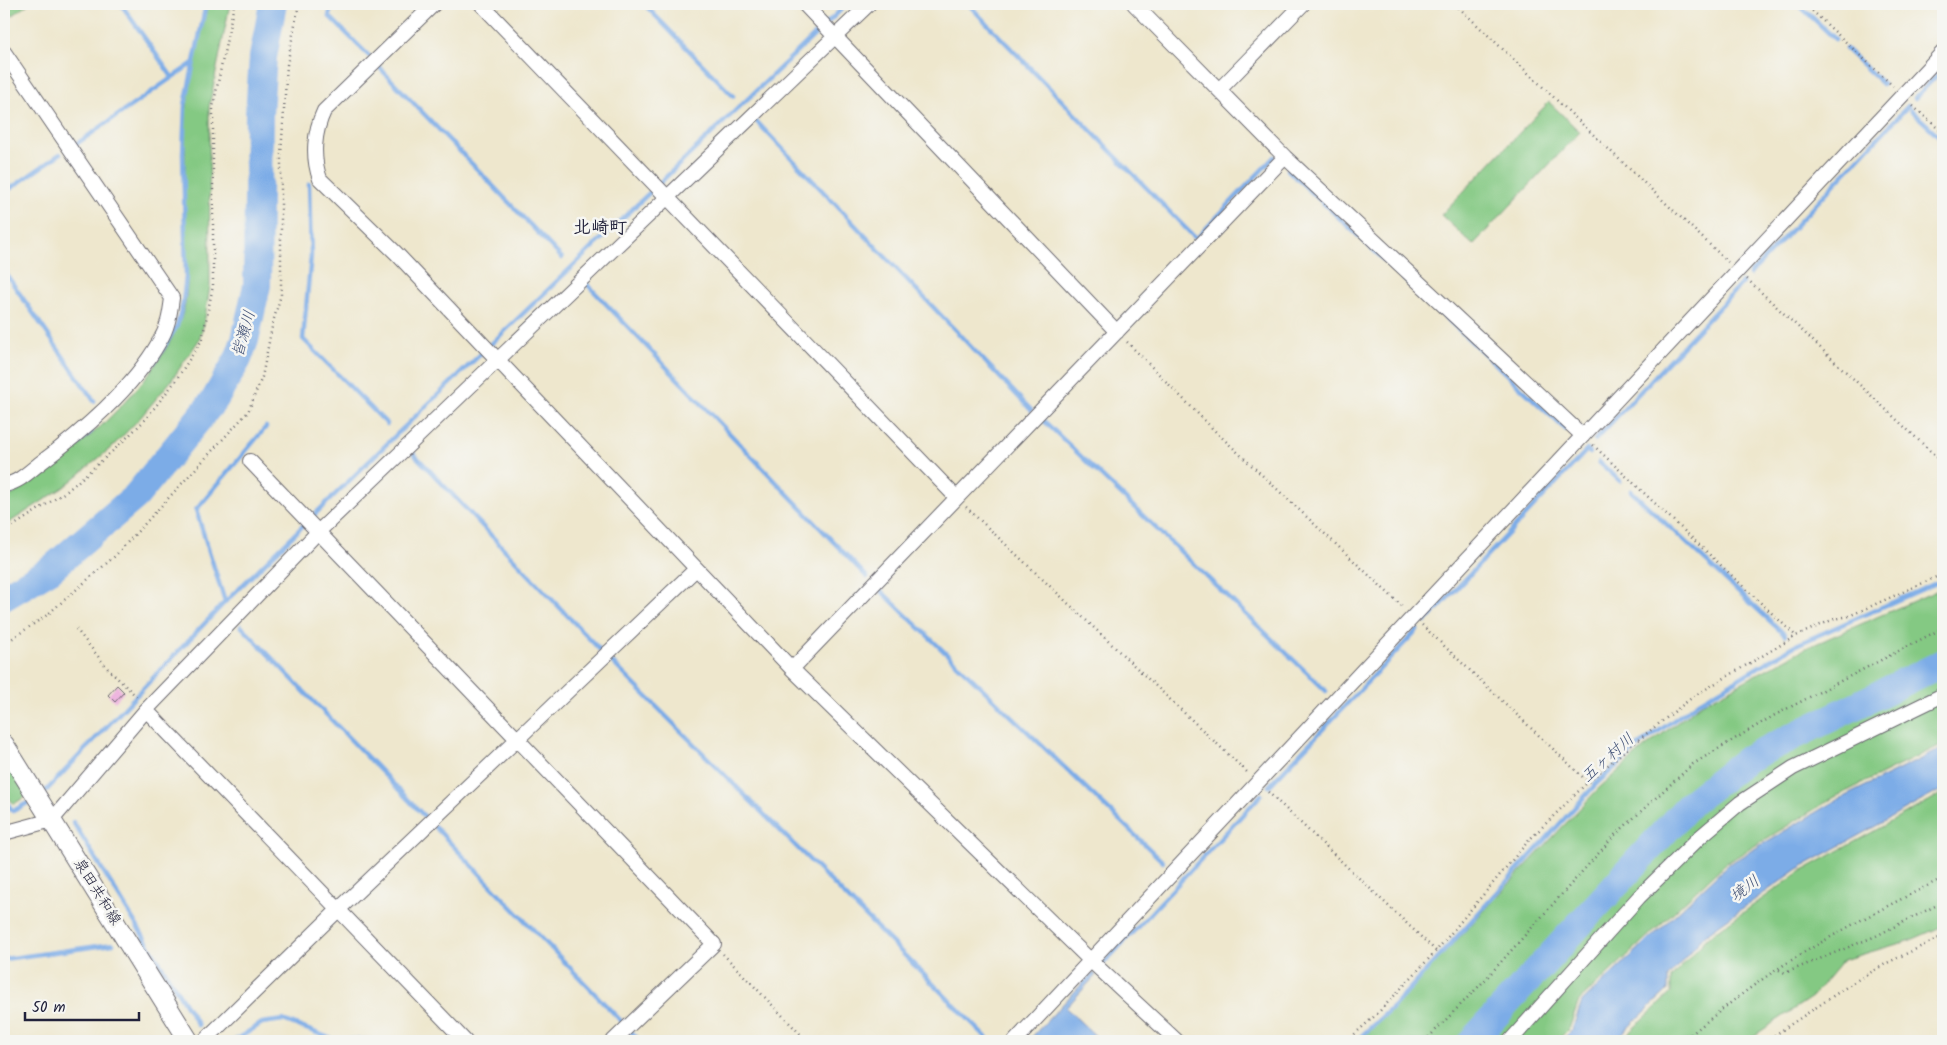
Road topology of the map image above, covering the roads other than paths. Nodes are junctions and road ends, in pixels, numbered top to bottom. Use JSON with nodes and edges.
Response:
{"nodes":[{"id":1,"x":434,"y":4,"type":"edge"},
{"id":2,"x":481,"y":4,"type":"edge"},
{"id":3,"x":804,"y":4,"type":"edge"},
{"id":4,"x":869,"y":4,"type":"edge"},
{"id":5,"x":1134,"y":4,"type":"edge"},
{"id":6,"x":1303,"y":4,"type":"edge"},
{"id":7,"x":832,"y":34,"type":"junction"},
{"id":8,"x":4,"y":52,"type":"edge"},
{"id":9,"x":1943,"y":52,"type":"edge"},
{"id":10,"x":1220,"y":90,"type":"junction"},
{"id":11,"x":1285,"y":157,"type":"junction"},
{"id":12,"x":665,"y":195,"type":"junction"},
{"id":13,"x":1117,"y":332,"type":"junction"},
{"id":14,"x":496,"y":357,"type":"junction"},
{"id":15,"x":1583,"y":436,"type":"junction"},
{"id":16,"x":250,"y":461,"type":"dead end"},
{"id":17,"x":4,"y":485,"type":"edge"},
{"id":18,"x":956,"y":497,"type":"junction"},
{"id":19,"x":316,"y":530,"type":"junction"},
{"id":20,"x":696,"y":569,"type":"junction"},
{"id":21,"x":792,"y":669,"type":"junction"},
{"id":22,"x":1943,"y":695,"type":"edge"},
{"id":23,"x":145,"y":707,"type":"junction"},
{"id":24,"x":518,"y":739,"type":"junction"},
{"id":25,"x":4,"y":744,"type":"edge"},
{"id":26,"x":50,"y":816,"type":"junction"},
{"id":27,"x":4,"y":833,"type":"edge"},
{"id":28,"x":338,"y":910,"type":"junction"},
{"id":29,"x":1090,"y":960,"type":"junction"},
{"id":30,"x":189,"y":1041,"type":"edge"},
{"id":31,"x":204,"y":1041,"type":"edge"},
{"id":32,"x":465,"y":1041,"type":"edge"},
{"id":33,"x":613,"y":1041,"type":"edge"},
{"id":34,"x":1015,"y":1041,"type":"edge"},
{"id":35,"x":1177,"y":1041,"type":"edge"},
{"id":36,"x":1510,"y":1041,"type":"edge"}],
"edges":[{"from":1,"to":14,"type":"street"},
{"from":2,"to":12,"type":"street"},
{"from":3,"to":7,"type":"street"},
{"from":4,"to":7,"type":"street"},
{"from":5,"to":10,"type":"street"},
{"from":6,"to":10,"type":"street"},
{"from":7,"to":12,"type":"street"},
{"from":7,"to":13,"type":"street"},
{"from":8,"to":17,"type":"street"},
{"from":9,"to":15,"type":"street"},
{"from":10,"to":11,"type":"street"},
{"from":11,"to":13,"type":"street"},
{"from":11,"to":15,"type":"street"},
{"from":12,"to":14,"type":"street"},
{"from":12,"to":18,"type":"street"},
{"from":13,"to":18,"type":"street"},
{"from":14,"to":19,"type":"street"},
{"from":14,"to":20,"type":"street"},
{"from":15,"to":29,"type":"street"},
{"from":16,"to":19,"type":"street"},
{"from":18,"to":21,"type":"street"},
{"from":19,"to":23,"type":"street"},
{"from":19,"to":24,"type":"street"},
{"from":20,"to":21,"type":"street"},
{"from":20,"to":24,"type":"street"},
{"from":21,"to":29,"type":"street"},
{"from":22,"to":36,"type":"street"},
{"from":23,"to":26,"type":"street"},
{"from":23,"to":28,"type":"street"},
{"from":24,"to":28,"type":"street"},
{"from":24,"to":33,"type":"street"},
{"from":25,"to":26,"type":"main road","name":"泉田共和線"},
{"from":26,"to":27,"type":"street"},
{"from":26,"to":30,"type":"main road","name":"泉田共和線"},
{"from":28,"to":31,"type":"street"},
{"from":28,"to":32,"type":"street"},
{"from":29,"to":34,"type":"street"},
{"from":29,"to":35,"type":"street"}]}
